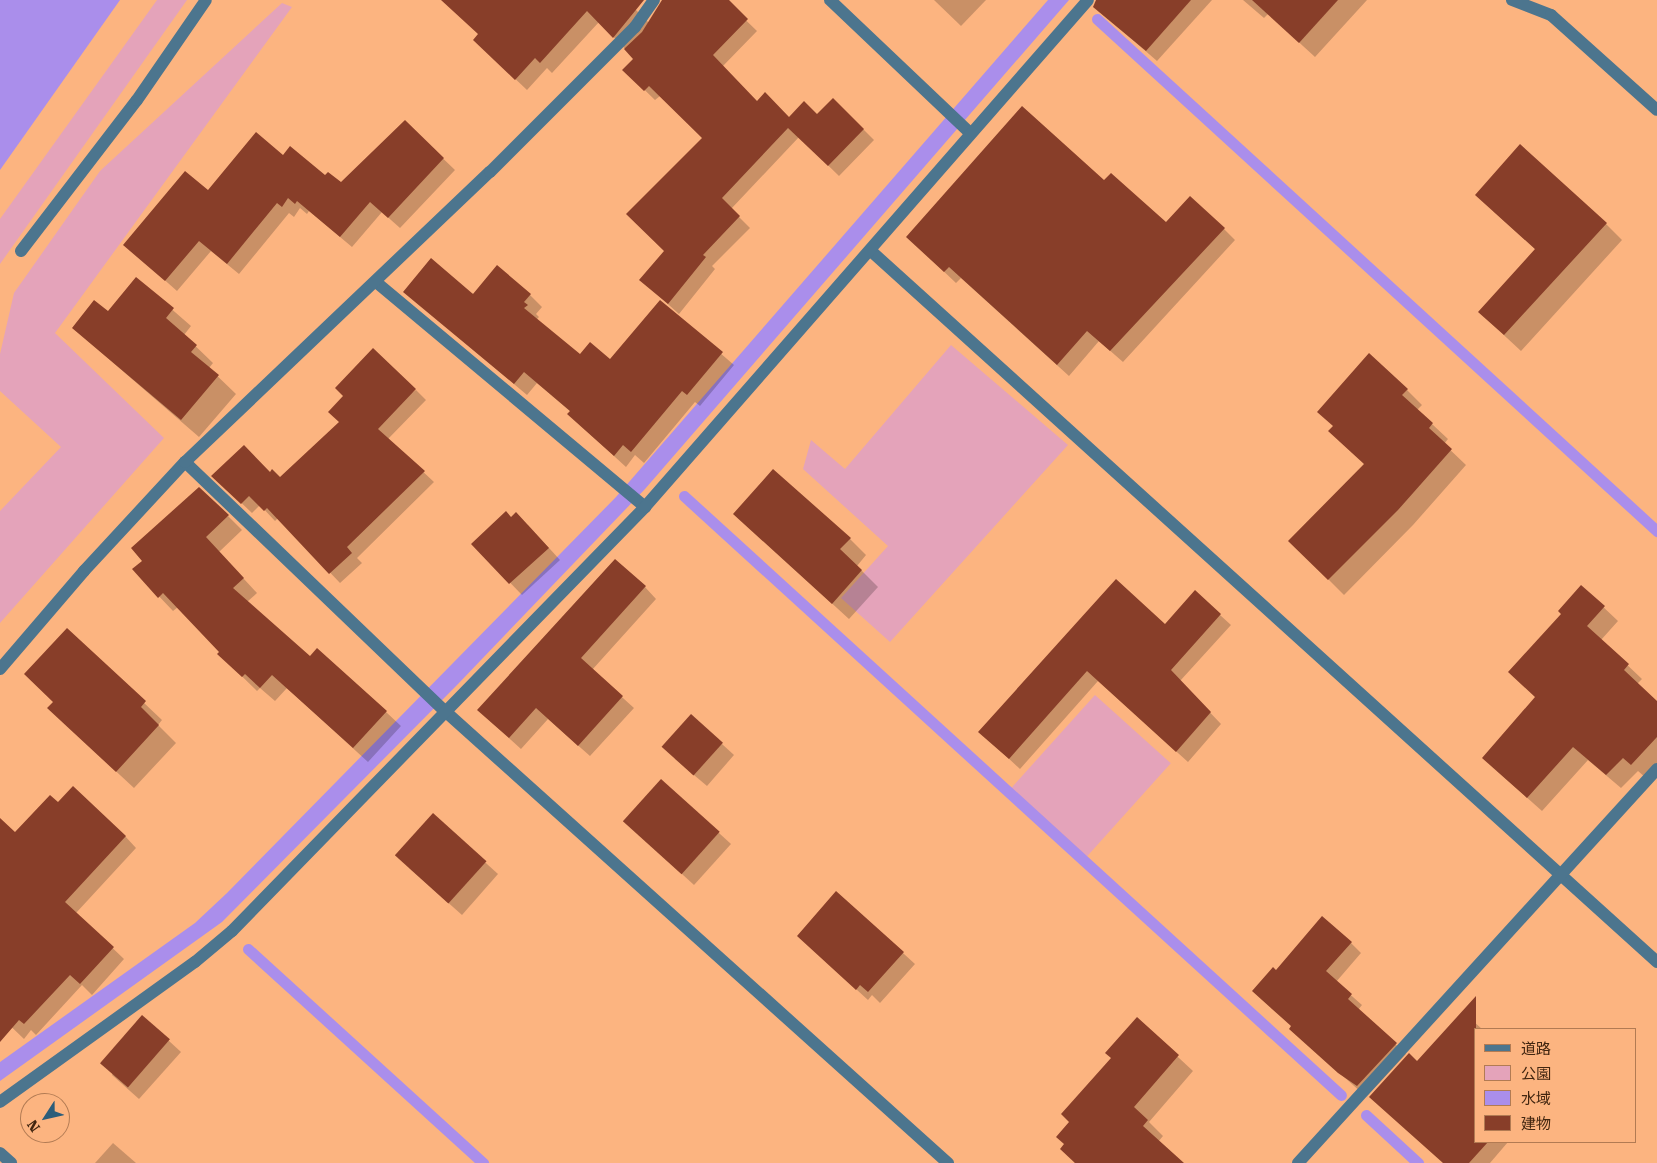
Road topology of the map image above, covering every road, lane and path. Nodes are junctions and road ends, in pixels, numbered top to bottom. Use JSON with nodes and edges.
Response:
{"nodes":[{"id":1,"x":206,"y":0,"type":"edge"},
{"id":2,"x":654,"y":0,"type":"edge"},
{"id":3,"x":830,"y":0,"type":"edge"},
{"id":4,"x":1088,"y":0,"type":"edge"},
{"id":5,"x":1512,"y":0,"type":"edge"},
{"id":6,"x":1657,"y":110,"type":"edge"},
{"id":7,"x":967,"y":130,"type":"junction"},
{"id":8,"x":21,"y":251,"type":"dead end"},
{"id":9,"x":871,"y":251,"type":"junction"},
{"id":10,"x":376,"y":282,"type":"junction"},
{"id":11,"x":185,"y":462,"type":"junction"},
{"id":12,"x":642,"y":504,"type":"junction"},
{"id":13,"x":0,"y":669,"type":"edge"},
{"id":14,"x":444,"y":710,"type":"junction"},
{"id":15,"x":1657,"y":768,"type":"edge"},
{"id":16,"x":1560,"y":874,"type":"junction"},
{"id":17,"x":1657,"y":962,"type":"edge"},
{"id":18,"x":0,"y":1102,"type":"edge"},
{"id":19,"x":0,"y":1153,"type":"edge"},
{"id":20,"x":11,"y":1163,"type":"edge"},
{"id":21,"x":948,"y":1163,"type":"edge"},
{"id":22,"x":1298,"y":1163,"type":"edge"}],
"edges":[{"from":1,"to":8,"type":"street"},
{"from":2,"to":10,"type":"street"},
{"from":3,"to":7,"type":"street"},
{"from":4,"to":7,"type":"street"},
{"from":5,"to":6,"type":"street"},
{"from":7,"to":9,"type":"street"},
{"from":9,"to":12,"type":"street"},
{"from":9,"to":16,"type":"street"},
{"from":10,"to":11,"type":"street"},
{"from":10,"to":12,"type":"street"},
{"from":11,"to":13,"type":"street"},
{"from":11,"to":14,"type":"street"},
{"from":12,"to":14,"type":"street"},
{"from":14,"to":18,"type":"street"},
{"from":14,"to":21,"type":"street"},
{"from":15,"to":16,"type":"street"},
{"from":16,"to":17,"type":"street"},
{"from":16,"to":22,"type":"street"},
{"from":19,"to":20,"type":"street"}]}
